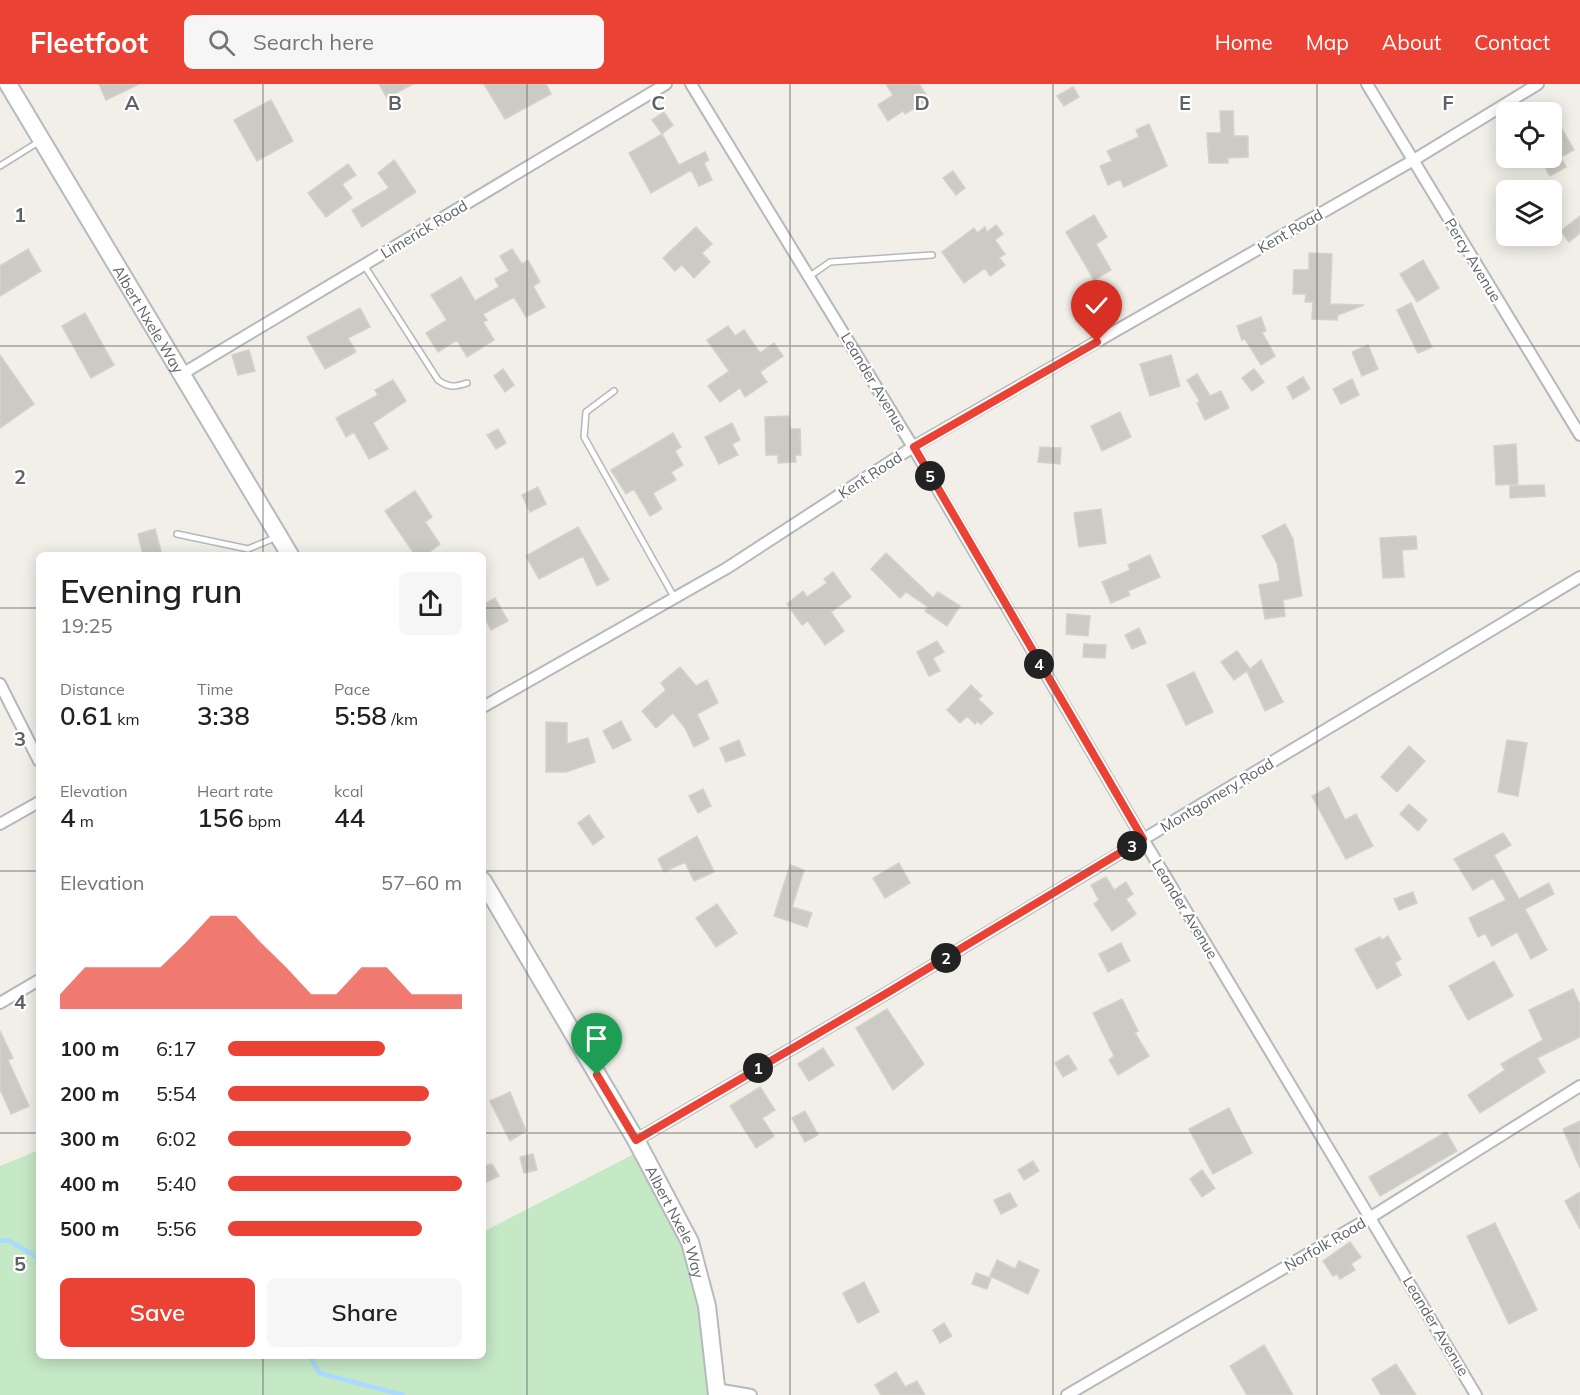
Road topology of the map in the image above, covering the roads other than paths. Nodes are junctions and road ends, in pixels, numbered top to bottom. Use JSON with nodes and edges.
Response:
{"nodes":[{"id":1,"x":8,"y":84,"type":"edge"},
{"id":2,"x":666,"y":84,"type":"edge"},
{"id":3,"x":692,"y":84,"type":"edge"},
{"id":4,"x":1367,"y":84,"type":"edge"},
{"id":5,"x":1538,"y":84,"type":"edge"},
{"id":6,"x":42,"y":140,"type":"junction"},
{"id":7,"x":1412,"y":161,"type":"junction"},
{"id":8,"x":0,"y":166,"type":"edge"},
{"id":9,"x":932,"y":255,"type":"dead end"},
{"id":10,"x":364,"y":265,"type":"junction"},
{"id":11,"x":810,"y":276,"type":"junction"},
{"id":12,"x":182,"y":374,"type":"junction"},
{"id":13,"x":467,"y":383,"type":"dead end"},
{"id":14,"x":614,"y":391,"type":"dead end"},
{"id":15,"x":1580,"y":435,"type":"edge"},
{"id":16,"x":914,"y":447,"type":"junction"},
{"id":17,"x":177,"y":534,"type":"dead end"},
{"id":18,"x":279,"y":536,"type":"junction"},
{"id":19,"x":288,"y":552,"type":"edge"},
{"id":20,"x":1580,"y":577,"type":"edge"},
{"id":21,"x":675,"y":599,"type":"junction"},
{"id":22,"x":0,"y":684,"type":"edge"},
{"id":23,"x":486,"y":705,"type":"edge"},
{"id":24,"x":36,"y":755,"type":"edge"},
{"id":25,"x":36,"y":804,"type":"edge"},
{"id":26,"x":0,"y":824,"type":"edge"},
{"id":27,"x":1143,"y":839,"type":"junction"},
{"id":28,"x":486,"y":886,"type":"edge"},
{"id":29,"x":36,"y":982,"type":"edge"},
{"id":30,"x":0,"y":1003,"type":"edge"},
{"id":31,"x":1580,"y":1086,"type":"edge"},
{"id":32,"x":636,"y":1140,"type":"junction"},
{"id":33,"x":1371,"y":1217,"type":"junction"},
{"id":34,"x":716,"y":1392,"type":"edge"},
{"id":35,"x":751,"y":1395,"type":"edge"},
{"id":36,"x":1067,"y":1395,"type":"edge"},
{"id":37,"x":1476,"y":1395,"type":"edge"}],
"edges":[{"from":1,"to":6,"type":"main road","name":"Albert Nxele Way"},
{"from":2,"to":10,"type":"street","name":"Limerick Road"},
{"from":3,"to":11,"type":"street","name":"Leander Avenue"},
{"from":4,"to":7,"type":"street","name":"Percy Avenue"},
{"from":5,"to":7,"type":"street","name":"Kent Road"},
{"from":6,"to":8,"type":"lane"},
{"from":6,"to":12,"type":"main road","name":"Albert Nxele Way"},
{"from":7,"to":15,"type":"street","name":"Percy Avenue"},
{"from":7,"to":16,"type":"street","name":"Kent Road"},
{"from":9,"to":11,"type":"lane"},
{"from":10,"to":12,"type":"street","name":"Limerick Road"},
{"from":10,"to":13,"type":"lane"},
{"from":11,"to":16,"type":"street","name":"Leander Avenue"},
{"from":12,"to":18,"type":"main road","name":"Albert Nxele Way"},
{"from":14,"to":21,"type":"lane"},
{"from":16,"to":21,"type":"street","name":"Kent Road"},
{"from":16,"to":27,"type":"street","name":"Leander Avenue"},
{"from":17,"to":18,"type":"lane"},
{"from":18,"to":19,"type":"main road","name":"Albert Nxele Way"},
{"from":20,"to":27,"type":"street","name":"Montgomery Road"},
{"from":21,"to":23,"type":"street","name":"Kent Road"},
{"from":22,"to":24,"type":"street"},
{"from":25,"to":26,"type":"street"},
{"from":27,"to":32,"type":"street","name":"Montgomery Road"},
{"from":27,"to":33,"type":"street","name":"Leander Avenue"},
{"from":28,"to":32,"type":"main road","name":"Albert Nxele Way"},
{"from":29,"to":30,"type":"street"},
{"from":31,"to":33,"type":"street","name":"Norfolk Road"},
{"from":32,"to":34,"type":"main road","name":"Albert Nxele Way"},
{"from":33,"to":36,"type":"street","name":"Norfolk Road"},
{"from":33,"to":37,"type":"street","name":"Leander Avenue"},
{"from":34,"to":35,"type":"street","name":"Albert Nxele Way"}]}
